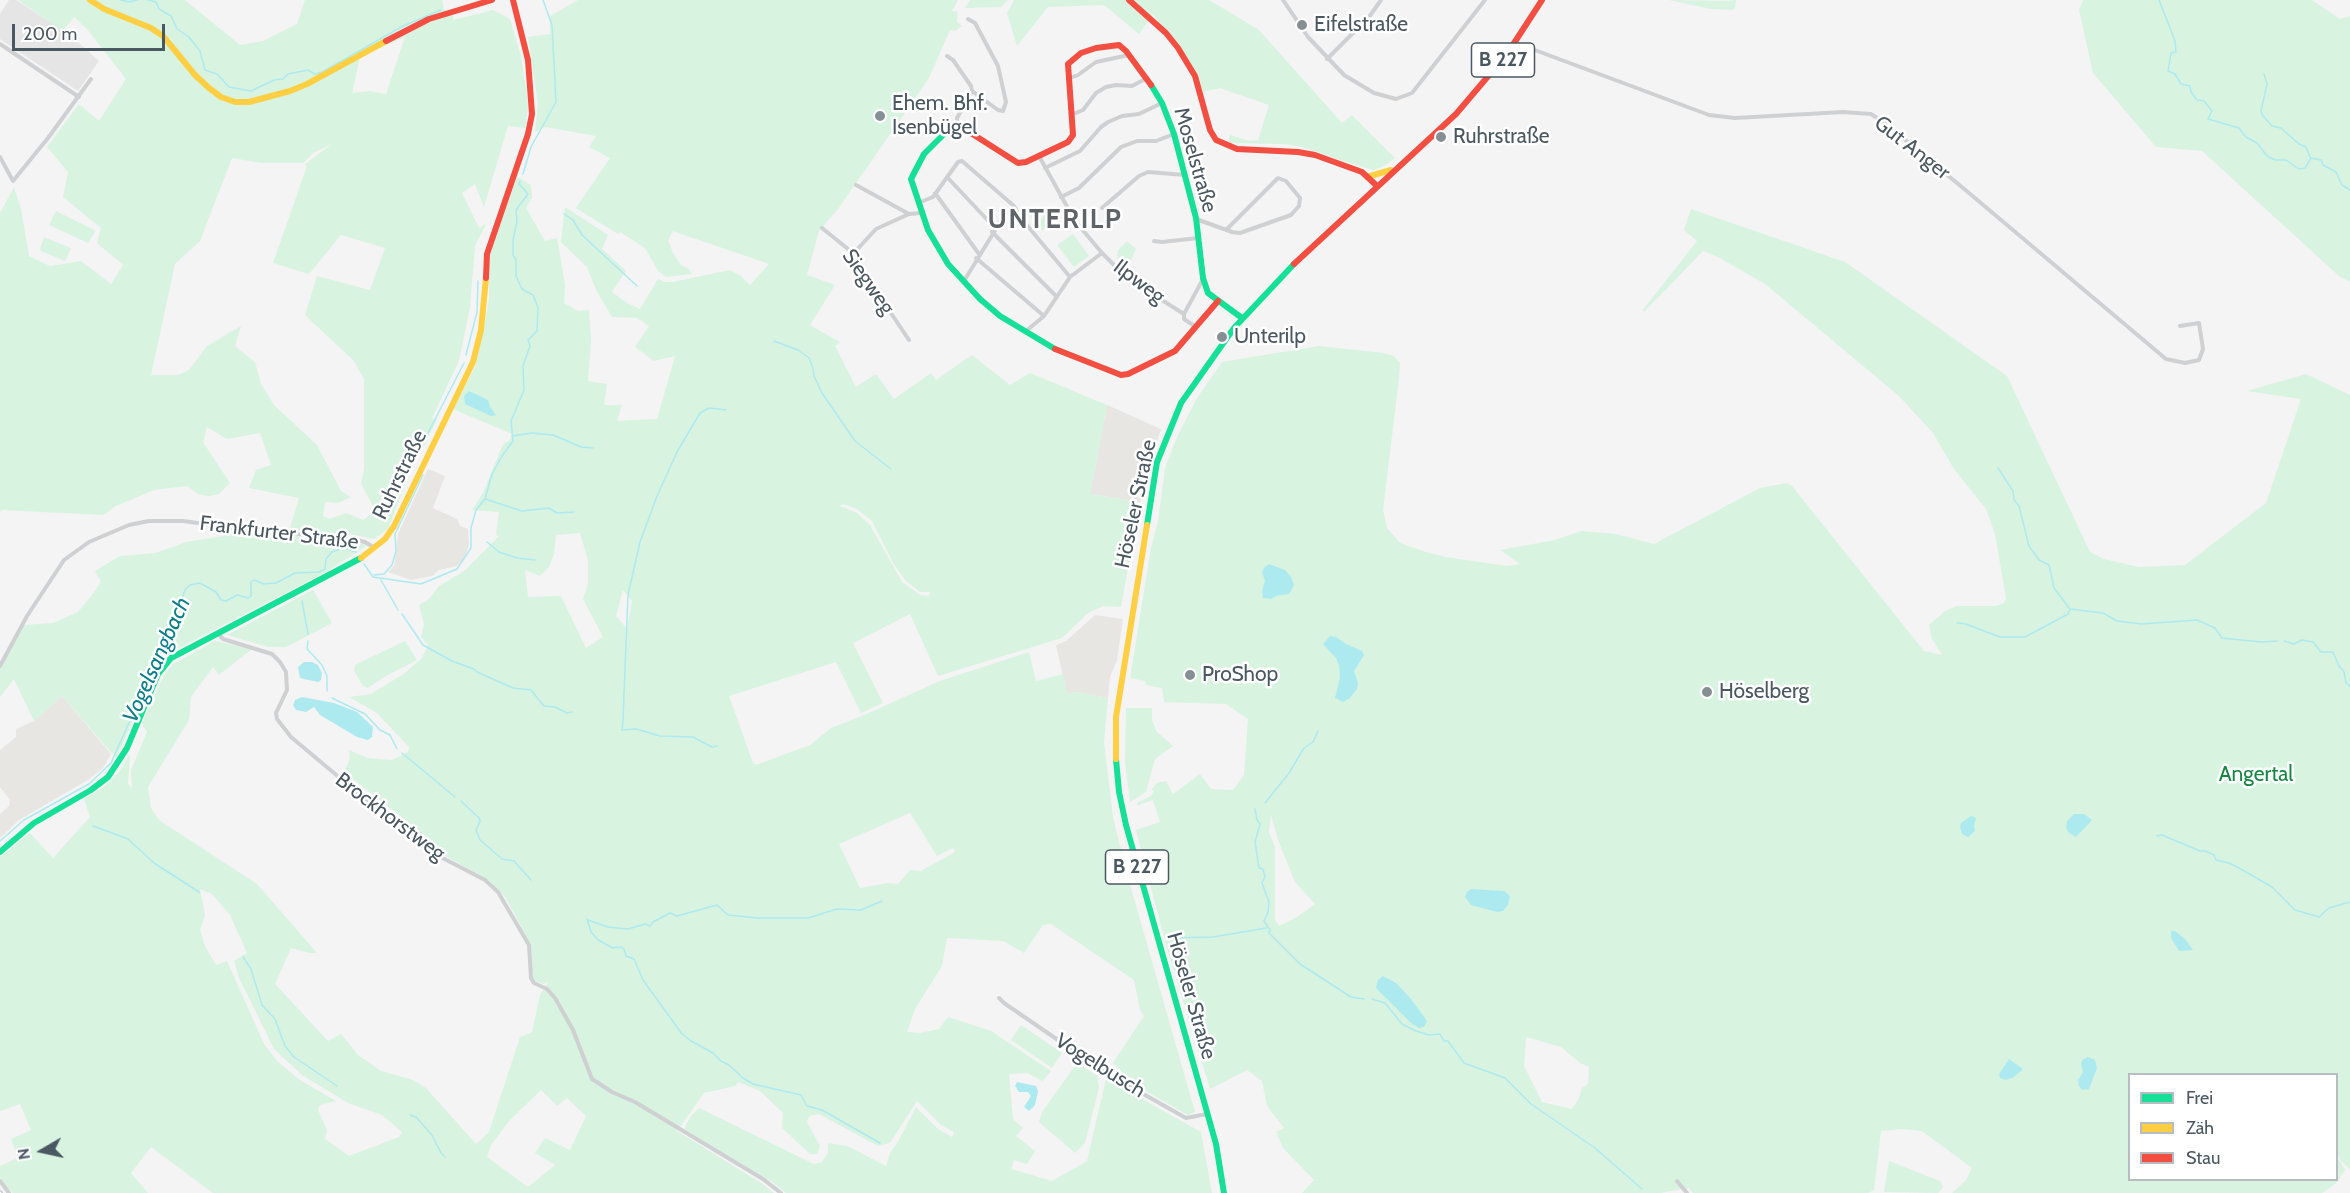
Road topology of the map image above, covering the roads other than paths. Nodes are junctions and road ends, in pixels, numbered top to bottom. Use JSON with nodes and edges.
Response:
{"nodes":[{"id":1,"x":90,"y":0,"type":"edge"},
{"id":2,"x":492,"y":0,"type":"edge"},
{"id":3,"x":513,"y":0,"type":"edge"},
{"id":4,"x":1129,"y":0,"type":"edge"},
{"id":5,"x":1283,"y":0,"type":"edge"},
{"id":6,"x":1381,"y":0,"type":"edge"},
{"id":7,"x":1485,"y":0,"type":"edge"},
{"id":8,"x":1542,"y":0,"type":"edge"},
{"id":9,"x":968,"y":19,"type":"dead end"},
{"id":10,"x":1516,"y":43,"type":"junction"},
{"id":11,"x":0,"y":44,"type":"edge"},
{"id":12,"x":1129,"y":55,"type":"junction"},
{"id":13,"x":947,"y":56,"type":"dead end"},
{"id":14,"x":1327,"y":59,"type":"junction"},
{"id":15,"x":1147,"y":78,"type":"junction"},
{"id":16,"x":1068,"y":79,"type":"junction"},
{"id":17,"x":91,"y":80,"type":"dead end"},
{"id":18,"x":972,"y":91,"type":"junction"},
{"id":19,"x":79,"y":97,"type":"junction"},
{"id":20,"x":1162,"y":103,"type":"junction"},
{"id":21,"x":1071,"y":115,"type":"junction"},
{"id":22,"x":957,"y":124,"type":"junction"},
{"id":23,"x":1174,"y":134,"type":"junction"},
{"id":24,"x":1040,"y":156,"type":"junction"},
{"id":25,"x":0,"y":157,"type":"edge"},
{"id":26,"x":1045,"y":168,"type":"junction"},
{"id":27,"x":1394,"y":169,"type":"junction"},
{"id":28,"x":1186,"y":175,"type":"junction"},
{"id":29,"x":947,"y":177,"type":"junction"},
{"id":30,"x":1367,"y":177,"type":"junction"},
{"id":31,"x":856,"y":185,"type":"dead end"},
{"id":32,"x":1376,"y":185,"type":"junction"},
{"id":33,"x":935,"y":193,"type":"junction"},
{"id":34,"x":1061,"y":196,"type":"junction"},
{"id":35,"x":918,"y":202,"type":"junction"},
{"id":36,"x":1102,"y":208,"type":"dead end"},
{"id":37,"x":921,"y":213,"type":"junction"},
{"id":38,"x":909,"y":214,"type":"junction"},
{"id":39,"x":1196,"y":218,"type":"junction"},
{"id":40,"x":1002,"y":219,"type":"dead end"},
{"id":41,"x":822,"y":228,"type":"dead end"},
{"id":42,"x":994,"y":230,"type":"junction"},
{"id":43,"x":1226,"y":230,"type":"junction"},
{"id":44,"x":1198,"y":238,"type":"junction"},
{"id":45,"x":1154,"y":240,"type":"dead end"},
{"id":46,"x":1102,"y":252,"type":"junction"},
{"id":47,"x":852,"y":255,"type":"junction"},
{"id":48,"x":978,"y":256,"type":"junction"},
{"id":49,"x":1070,"y":277,"type":"junction"},
{"id":50,"x":1203,"y":278,"type":"junction"},
{"id":51,"x":964,"y":281,"type":"junction"},
{"id":52,"x":1057,"y":297,"type":"junction"},
{"id":53,"x":1218,"y":301,"type":"junction"},
{"id":54,"x":1184,"y":314,"type":"junction"},
{"id":55,"x":1044,"y":316,"type":"junction"},
{"id":56,"x":1242,"y":318,"type":"junction"},
{"id":57,"x":2180,"y":326,"type":"dead end"},
{"id":58,"x":1196,"y":327,"type":"junction"},
{"id":59,"x":1024,"y":333,"type":"junction"},
{"id":60,"x":909,"y":340,"type":"dead end"},
{"id":61,"x":376,"y":549,"type":"junction"},
{"id":62,"x":218,"y":633,"type":"junction"},
{"id":63,"x":0,"y":666,"type":"edge"},
{"id":64,"x":0,"y":852,"type":"edge"},
{"id":65,"x":999,"y":998,"type":"dead end"},
{"id":66,"x":1207,"y":1114,"type":"junction"},
{"id":67,"x":1677,"y":1180,"type":"dead end"},
{"id":68,"x":0,"y":1181,"type":"edge"},
{"id":69,"x":9,"y":1193,"type":"edge"},
{"id":70,"x":781,"y":1193,"type":"edge"},
{"id":71,"x":1224,"y":1193,"type":"edge"},
{"id":72,"x":1687,"y":1193,"type":"edge"}],
"edges":[{"from":1,"to":2,"type":"main road"},
{"from":3,"to":61,"type":"main road","name":"Ruhrstraße"},
{"from":4,"to":30,"type":"main road"},
{"from":5,"to":14,"type":"street"},
{"from":6,"to":14,"type":"street"},
{"from":7,"to":14,"type":"street"},
{"from":8,"to":10,"type":"main road","name":"Höseler Straße","number":"B 227"},
{"from":9,"to":18,"type":"street"},
{"from":10,"to":27,"type":"main road","name":"Höseler Straße","number":"B 227"},
{"from":10,"to":57,"type":"street","name":"Gut Anger"},
{"from":11,"to":19,"type":"street"},
{"from":12,"to":15,"type":"main road","name":"Moselstraße"},
{"from":12,"to":16,"type":"street"},
{"from":12,"to":16,"type":"main road"},
{"from":13,"to":18,"type":"street"},
{"from":15,"to":20,"type":"main road","name":"Moselstraße"},
{"from":15,"to":21,"type":"street"},
{"from":16,"to":21,"type":"main road"},
{"from":17,"to":19,"type":"street"},
{"from":18,"to":22,"type":"street"},
{"from":19,"to":25,"type":"street"},
{"from":20,"to":23,"type":"main road","name":"Moselstraße"},
{"from":20,"to":26,"type":"street"},
{"from":21,"to":24,"type":"main road"},
{"from":22,"to":24,"type":"main road"},
{"from":22,"to":35,"type":"main road"},
{"from":23,"to":28,"type":"main road","name":"Moselstraße"},
{"from":23,"to":34,"type":"street"},
{"from":24,"to":26,"type":"street","name":"Ilpweg"},
{"from":26,"to":34,"type":"street","name":"Ilpweg"},
{"from":27,"to":30,"type":"main road"},
{"from":27,"to":32,"type":"main road","name":"Höseler Straße","number":"B 227"},
{"from":28,"to":36,"type":"street"},
{"from":28,"to":39,"type":"main road","name":"Moselstraße"},
{"from":29,"to":33,"type":"street"},
{"from":29,"to":42,"type":"street"},
{"from":29,"to":49,"type":"street"},
{"from":30,"to":32,"type":"main road"},
{"from":31,"to":38,"type":"street"},
{"from":32,"to":56,"type":"main road","name":"Höseler Straße","number":"B 227"},
{"from":33,"to":35,"type":"street"},
{"from":33,"to":48,"type":"street"},
{"from":34,"to":46,"type":"street","name":"Ilpweg"},
{"from":35,"to":37,"type":"main road"},
{"from":37,"to":38,"type":"street"},
{"from":37,"to":51,"type":"main road"},
{"from":38,"to":47,"type":"street"},
{"from":39,"to":43,"type":"street"},
{"from":39,"to":44,"type":"main road","name":"Moselstraße"},
{"from":40,"to":42,"type":"street"},
{"from":41,"to":47,"type":"street","name":"Siegweg"},
{"from":42,"to":48,"type":"street"},
{"from":42,"to":52,"type":"street"},
{"from":43,"to":43,"type":"street"},
{"from":44,"to":45,"type":"street","name":"Moselstraße"},
{"from":44,"to":50,"type":"main road","name":"Moselstraße"},
{"from":46,"to":49,"type":"street"},
{"from":46,"to":54,"type":"street","name":"Ilpweg"},
{"from":47,"to":60,"type":"street","name":"Siegweg"},
{"from":48,"to":51,"type":"street"},
{"from":48,"to":55,"type":"street"},
{"from":49,"to":52,"type":"street"},
{"from":50,"to":53,"type":"main road","name":"Moselstraße"},
{"from":50,"to":54,"type":"street"},
{"from":51,"to":59,"type":"main road"},
{"from":52,"to":55,"type":"street"},
{"from":53,"to":56,"type":"main road","name":"Moselstraße"},
{"from":53,"to":58,"type":"main road"},
{"from":54,"to":58,"type":"street"},
{"from":55,"to":59,"type":"street"},
{"from":56,"to":66,"type":"main road","name":"Höseler Straße","number":"B 227"},
{"from":58,"to":59,"type":"main road"},
{"from":61,"to":62,"type":"main road","name":"Ruhrstraße"},
{"from":61,"to":63,"type":"street","name":"Frankfurter Straße"},
{"from":62,"to":64,"type":"main road","name":"Ruhrstraße"},
{"from":62,"to":70,"type":"street","name":"Brockhorstweg"},
{"from":65,"to":66,"type":"street","name":"Vogelbusch"},
{"from":66,"to":71,"type":"main road","number":"B 227"},
{"from":67,"to":72,"type":"street"},
{"from":68,"to":69,"type":"street"}]}
